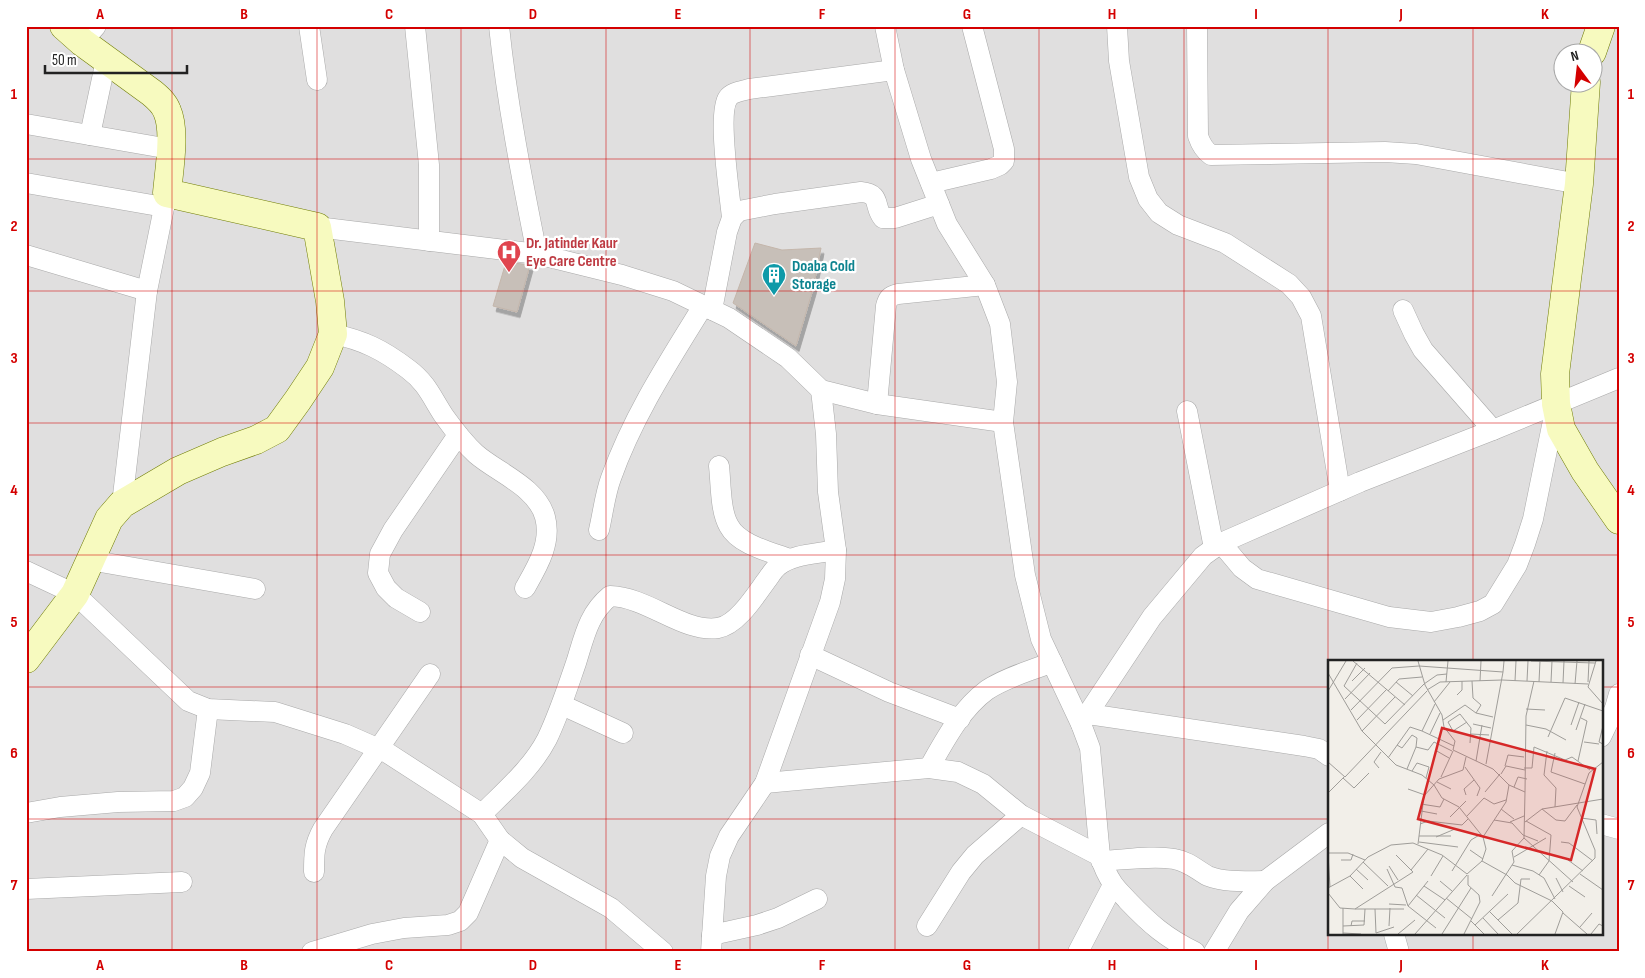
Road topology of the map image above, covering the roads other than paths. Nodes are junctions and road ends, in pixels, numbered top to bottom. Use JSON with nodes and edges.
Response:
{"nodes":[{"id":1,"x":309,"y":26,"type":"edge"},
{"id":2,"x":415,"y":26,"type":"edge"},
{"id":3,"x":499,"y":26,"type":"edge"},
{"id":4,"x":885,"y":26,"type":"edge"},
{"id":5,"x":972,"y":26,"type":"edge"},
{"id":6,"x":1117,"y":26,"type":"edge"},
{"id":7,"x":1196,"y":26,"type":"edge"},
{"id":8,"x":81,"y":32,"type":"edge"},
{"id":9,"x":106,"y":60,"type":"junction"},
{"id":10,"x":894,"y":70,"type":"junction"},
{"id":11,"x":317,"y":80,"type":"dead end"},
{"id":12,"x":1585,"y":92,"type":"edge"},
{"id":13,"x":26,"y":124,"type":"edge"},
{"id":14,"x":90,"y":135,"type":"junction"},
{"id":15,"x":170,"y":149,"type":"junction"},
{"id":16,"x":931,"y":183,"type":"junction"},
{"id":17,"x":26,"y":184,"type":"edge"},
{"id":18,"x":1579,"y":184,"type":"junction"},
{"id":19,"x":166,"y":200,"type":"junction"},
{"id":20,"x":940,"y":204,"type":"junction"},
{"id":21,"x":732,"y":218,"type":"junction"},
{"id":22,"x":317,"y":228,"type":"junction"},
{"id":23,"x":428,"y":241,"type":"junction"},
{"id":24,"x":536,"y":254,"type":"junction"},
{"id":25,"x":26,"y":255,"type":"edge"},
{"id":26,"x":985,"y":285,"type":"junction"},
{"id":27,"x":146,"y":290,"type":"junction"},
{"id":28,"x":708,"y":308,"type":"junction"},
{"id":29,"x":1403,"y":310,"type":"dead end"},
{"id":30,"x":333,"y":334,"type":"junction"},
{"id":31,"x":1619,"y":378,"type":"edge"},
{"id":32,"x":821,"y":390,"type":"junction"},
{"id":33,"x":877,"y":404,"type":"junction"},
{"id":34,"x":1556,"y":404,"type":"junction"},
{"id":35,"x":1187,"y":411,"type":"dead end"},
{"id":36,"x":1003,"y":422,"type":"junction"},
{"id":37,"x":1493,"y":430,"type":"junction"},
{"id":38,"x":458,"y":435,"type":"junction"},
{"id":39,"x":719,"y":466,"type":"dead end"},
{"id":40,"x":1340,"y":490,"type":"junction"},
{"id":41,"x":122,"y":504,"type":"junction"},
{"id":42,"x":1619,"y":520,"type":"edge"},
{"id":43,"x":599,"y":530,"type":"dead end"},
{"id":44,"x":1217,"y":545,"type":"junction"},
{"id":45,"x":836,"y":550,"type":"junction"},
{"id":46,"x":789,"y":559,"type":"junction"},
{"id":47,"x":89,"y":560,"type":"junction"},
{"id":48,"x":26,"y":571,"type":"edge"},
{"id":49,"x":525,"y":588,"type":"dead end"},
{"id":50,"x":255,"y":589,"type":"dead end"},
{"id":51,"x":75,"y":594,"type":"junction"},
{"id":52,"x":420,"y":612,"type":"dead end"},
{"id":53,"x":810,"y":655,"type":"junction"},
{"id":54,"x":26,"y":658,"type":"edge"},
{"id":55,"x":1052,"y":662,"type":"junction"},
{"id":56,"x":430,"y":674,"type":"dead end"},
{"id":57,"x":1619,"y":694,"type":"edge"},
{"id":58,"x":562,"y":705,"type":"junction"},
{"id":59,"x":208,"y":709,"type":"junction"},
{"id":60,"x":960,"y":719,"type":"junction"},
{"id":61,"x":1084,"y":719,"type":"junction"},
{"id":62,"x":622,"y":733,"type":"dead end"},
{"id":63,"x":1602,"y":736,"type":"edge"},
{"id":64,"x":379,"y":748,"type":"junction"},
{"id":65,"x":1328,"y":755,"type":"edge"},
{"id":66,"x":929,"y":768,"type":"junction"},
{"id":67,"x":766,"y":783,"type":"junction"},
{"id":68,"x":26,"y":813,"type":"edge"},
{"id":69,"x":482,"y":814,"type":"junction"},
{"id":70,"x":1021,"y":815,"type":"junction"},
{"id":71,"x":1602,"y":824,"type":"edge"},
{"id":72,"x":1619,"y":829,"type":"edge"},
{"id":73,"x":1328,"y":833,"type":"edge"},
{"id":74,"x":500,"y":840,"type":"junction"},
{"id":75,"x":1100,"y":858,"type":"junction"},
{"id":76,"x":314,"y":872,"type":"dead end"},
{"id":77,"x":1266,"y":881,"type":"junction"},
{"id":78,"x":182,"y":882,"type":"dead end"},
{"id":79,"x":1113,"y":885,"type":"junction"},
{"id":80,"x":26,"y":889,"type":"edge"},
{"id":81,"x":817,"y":899,"type":"dead end"},
{"id":82,"x":927,"y":926,"type":"dead end"},
{"id":83,"x":1395,"y":936,"type":"edge"},
{"id":84,"x":712,"y":944,"type":"edge"},
{"id":85,"x":312,"y":952,"type":"edge"},
{"id":86,"x":663,"y":952,"type":"edge"},
{"id":87,"x":1078,"y":952,"type":"edge"},
{"id":88,"x":1195,"y":952,"type":"edge"},
{"id":89,"x":1214,"y":952,"type":"edge"},
{"id":90,"x":1399,"y":952,"type":"edge"}],
"edges":[{"from":1,"to":11,"type":"street"},
{"from":2,"to":23,"type":"street"},
{"from":3,"to":24,"type":"street"},
{"from":4,"to":10,"type":"street"},
{"from":5,"to":16,"type":"street"},
{"from":6,"to":40,"type":"street"},
{"from":7,"to":18,"type":"street"},
{"from":8,"to":9,"type":"street"},
{"from":9,"to":14,"type":"street"},
{"from":9,"to":15,"type":"street"},
{"from":10,"to":16,"type":"street"},
{"from":10,"to":21,"type":"street"},
{"from":12,"to":18,"type":"street"},
{"from":13,"to":14,"type":"street"},
{"from":14,"to":15,"type":"street"},
{"from":15,"to":19,"type":"street"},
{"from":16,"to":20,"type":"street"},
{"from":17,"to":19,"type":"street"},
{"from":18,"to":34,"type":"street"},
{"from":19,"to":22,"type":"street"},
{"from":19,"to":27,"type":"street"},
{"from":20,"to":21,"type":"street"},
{"from":20,"to":26,"type":"street"},
{"from":21,"to":28,"type":"street"},
{"from":22,"to":23,"type":"street"},
{"from":22,"to":30,"type":"street"},
{"from":23,"to":24,"type":"street"},
{"from":24,"to":28,"type":"street"},
{"from":25,"to":27,"type":"street"},
{"from":26,"to":33,"type":"street"},
{"from":26,"to":36,"type":"street"},
{"from":27,"to":41,"type":"street"},
{"from":28,"to":32,"type":"street"},
{"from":28,"to":43,"type":"street"},
{"from":29,"to":37,"type":"street"},
{"from":30,"to":38,"type":"street"},
{"from":30,"to":41,"type":"street"},
{"from":31,"to":34,"type":"street"},
{"from":32,"to":33,"type":"street"},
{"from":32,"to":45,"type":"street"},
{"from":33,"to":36,"type":"street"},
{"from":34,"to":37,"type":"street"},
{"from":34,"to":42,"type":"street"},
{"from":34,"to":44,"type":"street"},
{"from":35,"to":44,"type":"street"},
{"from":36,"to":55,"type":"street"},
{"from":37,"to":40,"type":"street"},
{"from":38,"to":49,"type":"street"},
{"from":38,"to":52,"type":"street"},
{"from":39,"to":46,"type":"street"},
{"from":40,"to":44,"type":"street"},
{"from":41,"to":47,"type":"street"},
{"from":44,"to":61,"type":"street"},
{"from":45,"to":46,"type":"street"},
{"from":45,"to":53,"type":"street"},
{"from":46,"to":58,"type":"street"},
{"from":47,"to":50,"type":"street"},
{"from":47,"to":51,"type":"street"},
{"from":48,"to":51,"type":"street"},
{"from":51,"to":54,"type":"street"},
{"from":51,"to":59,"type":"street"},
{"from":53,"to":60,"type":"street"},
{"from":53,"to":67,"type":"street"},
{"from":55,"to":60,"type":"street"},
{"from":55,"to":61,"type":"street"},
{"from":56,"to":64,"type":"street"},
{"from":57,"to":63,"type":"street"},
{"from":58,"to":62,"type":"street"},
{"from":58,"to":69,"type":"street"},
{"from":59,"to":64,"type":"street"},
{"from":59,"to":68,"type":"street"},
{"from":60,"to":66,"type":"street"},
{"from":61,"to":65,"type":"street"},
{"from":61,"to":75,"type":"street"},
{"from":64,"to":69,"type":"street"},
{"from":64,"to":76,"type":"street"},
{"from":66,"to":67,"type":"street"},
{"from":66,"to":70,"type":"street"},
{"from":67,"to":84,"type":"street"},
{"from":69,"to":74,"type":"street"},
{"from":70,"to":75,"type":"street"},
{"from":70,"to":82,"type":"street"},
{"from":71,"to":72,"type":"street"},
{"from":73,"to":77,"type":"street"},
{"from":74,"to":85,"type":"street"},
{"from":74,"to":86,"type":"street"},
{"from":75,"to":77,"type":"street"},
{"from":75,"to":79,"type":"street"},
{"from":77,"to":89,"type":"street"},
{"from":78,"to":80,"type":"street"},
{"from":79,"to":87,"type":"street"},
{"from":79,"to":88,"type":"street"},
{"from":81,"to":84,"type":"street"},
{"from":83,"to":90,"type":"street"}]}
